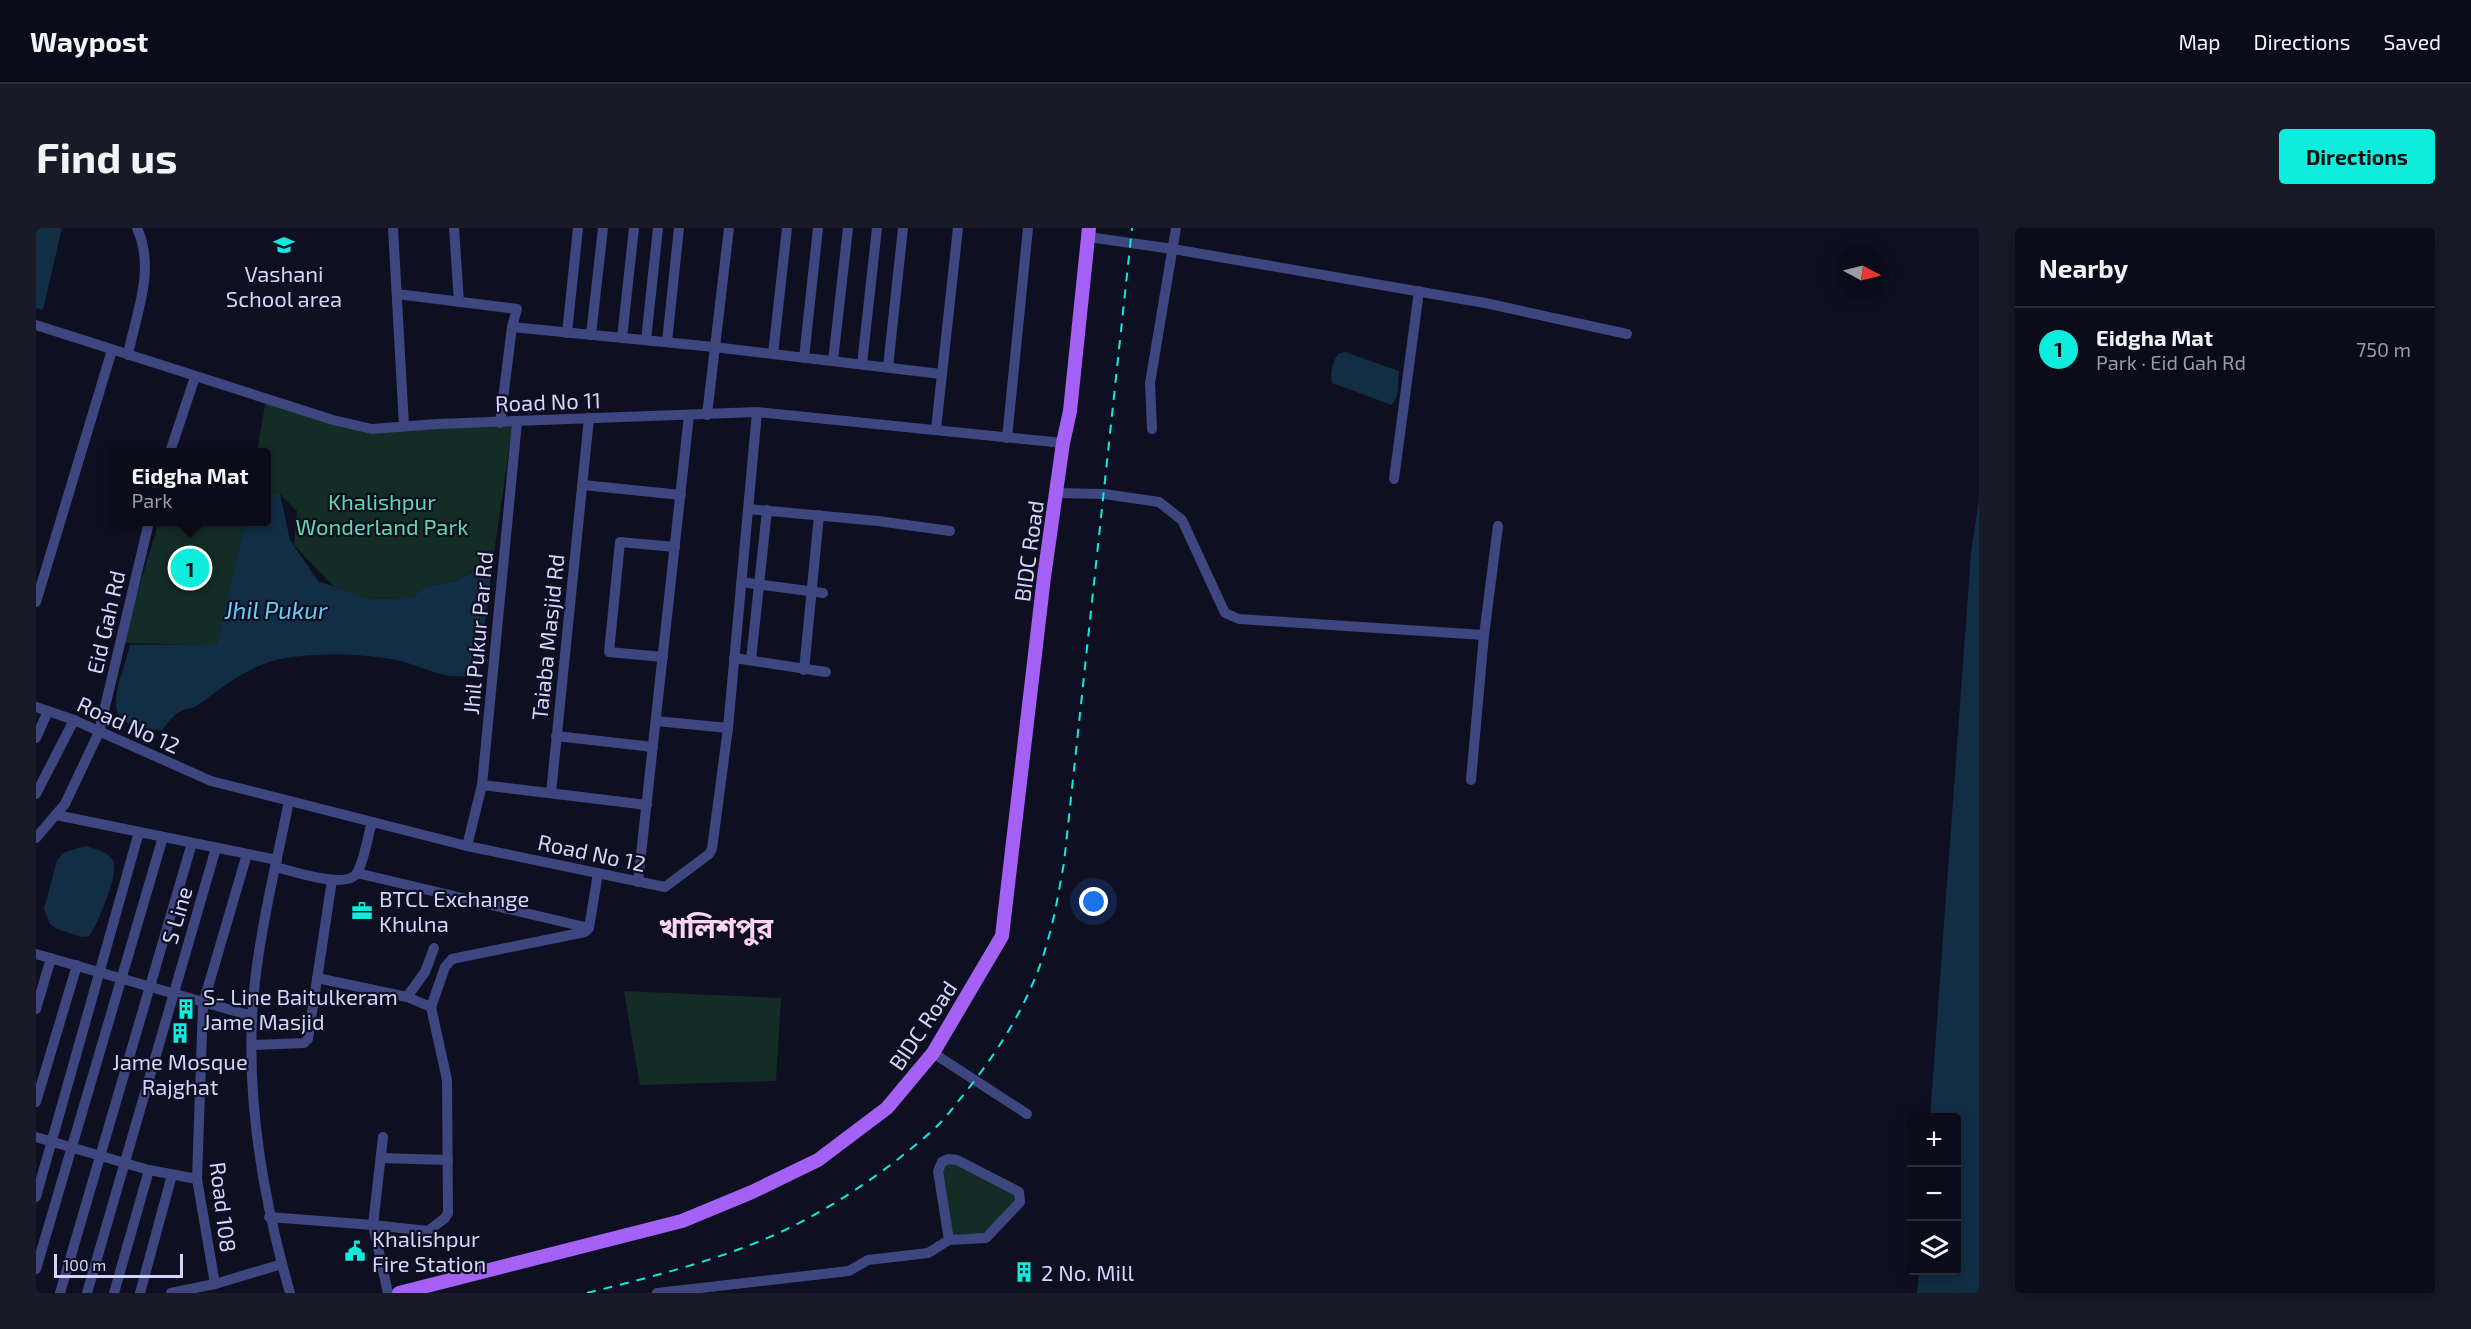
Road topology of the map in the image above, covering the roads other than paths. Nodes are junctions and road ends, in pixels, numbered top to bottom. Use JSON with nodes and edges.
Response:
{"nodes":[{"id":1,"x":137,"y":228,"type":"edge"},
{"id":2,"x":393,"y":228,"type":"edge"},
{"id":3,"x":454,"y":228,"type":"edge"},
{"id":4,"x":578,"y":228,"type":"edge"},
{"id":5,"x":603,"y":228,"type":"edge"},
{"id":6,"x":634,"y":228,"type":"edge"},
{"id":7,"x":658,"y":228,"type":"edge"},
{"id":8,"x":679,"y":228,"type":"edge"},
{"id":9,"x":729,"y":228,"type":"edge"},
{"id":10,"x":787,"y":228,"type":"edge"},
{"id":11,"x":818,"y":228,"type":"edge"},
{"id":12,"x":848,"y":228,"type":"edge"},
{"id":13,"x":877,"y":228,"type":"edge"},
{"id":14,"x":903,"y":228,"type":"edge"},
{"id":15,"x":957,"y":228,"type":"edge"},
{"id":16,"x":1028,"y":228,"type":"edge"},
{"id":17,"x":1176,"y":228,"type":"edge"},
{"id":18,"x":1086,"y":231,"type":"edge"},
{"id":19,"x":1173,"y":249,"type":"junction"},
{"id":20,"x":1419,"y":291,"type":"junction"},
{"id":21,"x":397,"y":294,"type":"junction"},
{"id":22,"x":459,"y":302,"type":"junction"},
{"id":23,"x":36,"y":325,"type":"edge"},
{"id":24,"x":512,"y":327,"type":"junction"},
{"id":25,"x":567,"y":333,"type":"junction"},
{"id":26,"x":1627,"y":334,"type":"dead end"},
{"id":27,"x":591,"y":335,"type":"junction"},
{"id":28,"x":622,"y":338,"type":"junction"},
{"id":29,"x":646,"y":340,"type":"junction"},
{"id":30,"x":667,"y":342,"type":"junction"},
{"id":31,"x":714,"y":347,"type":"junction"},
{"id":32,"x":112,"y":350,"type":"junction"},
{"id":33,"x":773,"y":354,"type":"junction"},
{"id":34,"x":128,"y":355,"type":"junction"},
{"id":35,"x":804,"y":357,"type":"junction"},
{"id":36,"x":833,"y":361,"type":"junction"},
{"id":37,"x":862,"y":364,"type":"junction"},
{"id":38,"x":888,"y":368,"type":"junction"},
{"id":39,"x":941,"y":374,"type":"junction"},
{"id":40,"x":195,"y":377,"type":"junction"},
{"id":41,"x":757,"y":412,"type":"junction"},
{"id":42,"x":689,"y":415,"type":"junction"},
{"id":43,"x":707,"y":415,"type":"junction"},
{"id":44,"x":589,"y":418,"type":"junction"},
{"id":45,"x":517,"y":422,"type":"junction"},
{"id":46,"x":500,"y":423,"type":"junction"},
{"id":47,"x":404,"y":426,"type":"junction"},
{"id":48,"x":936,"y":429,"type":"junction"},
{"id":49,"x":1152,"y":429,"type":"dead end"},
{"id":50,"x":1007,"y":438,"type":"junction"},
{"id":51,"x":1063,"y":443,"type":"junction"},
{"id":52,"x":172,"y":448,"type":"edge"},
{"id":53,"x":1394,"y":479,"type":"dead end"},
{"id":54,"x":583,"y":485,"type":"junction"},
{"id":55,"x":1057,"y":493,"type":"junction"},
{"id":56,"x":681,"y":495,"type":"junction"},
{"id":57,"x":748,"y":508,"type":"junction"},
{"id":58,"x":767,"y":510,"type":"junction"},
{"id":59,"x":819,"y":515,"type":"junction"},
{"id":60,"x":148,"y":526,"type":"edge"},
{"id":61,"x":1498,"y":526,"type":"dead end"},
{"id":62,"x":950,"y":531,"type":"dead end"},
{"id":63,"x":675,"y":547,"type":"junction"},
{"id":64,"x":741,"y":582,"type":"junction"},
{"id":65,"x":760,"y":584,"type":"junction"},
{"id":66,"x":818,"y":593,"type":"junction"},
{"id":67,"x":36,"y":602,"type":"edge"},
{"id":68,"x":1484,"y":635,"type":"junction"},
{"id":69,"x":663,"y":657,"type":"junction"},
{"id":70,"x":734,"y":658,"type":"junction"},
{"id":71,"x":751,"y":660,"type":"junction"},
{"id":72,"x":804,"y":670,"type":"junction"},
{"id":73,"x":826,"y":672,"type":"dead end"},
{"id":74,"x":36,"y":707,"type":"edge"},
{"id":75,"x":48,"y":711,"type":"junction"},
{"id":76,"x":74,"y":720,"type":"junction"},
{"id":77,"x":656,"y":721,"type":"junction"},
{"id":78,"x":728,"y":728,"type":"junction"},
{"id":79,"x":99,"y":732,"type":"junction"},
{"id":80,"x":556,"y":736,"type":"junction"},
{"id":81,"x":36,"y":738,"type":"edge"},
{"id":82,"x":653,"y":747,"type":"junction"},
{"id":83,"x":1471,"y":780,"type":"dead end"},
{"id":84,"x":482,"y":785,"type":"junction"},
{"id":85,"x":551,"y":793,"type":"junction"},
{"id":86,"x":36,"y":794,"type":"edge"},
{"id":87,"x":289,"y":801,"type":"junction"},
{"id":88,"x":647,"y":805,"type":"junction"},
{"id":89,"x":56,"y":815,"type":"junction"},
{"id":90,"x":372,"y":822,"type":"junction"},
{"id":91,"x":139,"y":832,"type":"junction"},
{"id":92,"x":163,"y":837,"type":"junction"},
{"id":93,"x":36,"y":838,"type":"edge"},
{"id":94,"x":192,"y":843,"type":"junction"},
{"id":95,"x":467,"y":846,"type":"junction"},
{"id":96,"x":216,"y":848,"type":"junction"},
{"id":97,"x":247,"y":854,"type":"junction"},
{"id":98,"x":276,"y":864,"type":"junction"},
{"id":99,"x":357,"y":873,"type":"junction"},
{"id":100,"x":598,"y":873,"type":"junction"},
{"id":101,"x":332,"y":880,"type":"junction"},
{"id":102,"x":638,"y":882,"type":"junction"},
{"id":103,"x":589,"y":928,"type":"junction"},
{"id":104,"x":434,"y":948,"type":"dead end"},
{"id":105,"x":36,"y":954,"type":"edge"},
{"id":106,"x":51,"y":958,"type":"junction"},
{"id":107,"x":76,"y":965,"type":"junction"},
{"id":108,"x":99,"y":971,"type":"junction"},
{"id":109,"x":123,"y":978,"type":"junction"},
{"id":110,"x":317,"y":978,"type":"junction"},
{"id":111,"x":150,"y":987,"type":"junction"},
{"id":112,"x":173,"y":994,"type":"junction"},
{"id":113,"x":407,"y":997,"type":"junction"},
{"id":114,"x":203,"y":1004,"type":"junction"},
{"id":115,"x":431,"y":1006,"type":"junction"},
{"id":116,"x":36,"y":1010,"type":"edge"},
{"id":117,"x":252,"y":1016,"type":"junction"},
{"id":118,"x":253,"y":1045,"type":"junction"},
{"id":119,"x":933,"y":1053,"type":"junction"},
{"id":120,"x":36,"y":1102,"type":"edge"},
{"id":121,"x":1027,"y":1114,"type":"dead end"},
{"id":122,"x":36,"y":1137,"type":"edge"},
{"id":123,"x":383,"y":1137,"type":"dead end"},
{"id":124,"x":52,"y":1141,"type":"junction"},
{"id":125,"x":73,"y":1147,"type":"junction"},
{"id":126,"x":100,"y":1155,"type":"junction"},
{"id":127,"x":381,"y":1158,"type":"junction"},
{"id":128,"x":448,"y":1160,"type":"junction"},
{"id":129,"x":125,"y":1162,"type":"junction"},
{"id":130,"x":149,"y":1170,"type":"junction"},
{"id":131,"x":172,"y":1175,"type":"junction"},
{"id":132,"x":197,"y":1179,"type":"junction"},
{"id":133,"x":36,"y":1197,"type":"edge"},
{"id":134,"x":269,"y":1217,"type":"junction"},
{"id":135,"x":373,"y":1225,"type":"junction"},
{"id":136,"x":949,"y":1240,"type":"junction"},
{"id":137,"x":282,"y":1264,"type":"junction"},
{"id":138,"x":36,"y":1269,"type":"edge"},
{"id":139,"x":215,"y":1284,"type":"junction"},
{"id":140,"x":60,"y":1293,"type":"edge"},
{"id":141,"x":87,"y":1293,"type":"edge"},
{"id":142,"x":114,"y":1293,"type":"edge"},
{"id":143,"x":140,"y":1293,"type":"edge"},
{"id":144,"x":171,"y":1293,"type":"edge"},
{"id":145,"x":290,"y":1293,"type":"edge"},
{"id":146,"x":388,"y":1293,"type":"edge"},
{"id":147,"x":399,"y":1293,"type":"edge"},
{"id":148,"x":657,"y":1293,"type":"edge"}],
"edges":[{"from":1,"to":34,"type":"street"},
{"from":2,"to":21,"type":"street"},
{"from":3,"to":22,"type":"street"},
{"from":4,"to":25,"type":"street"},
{"from":5,"to":27,"type":"street"},
{"from":6,"to":28,"type":"street"},
{"from":7,"to":29,"type":"street"},
{"from":8,"to":30,"type":"street"},
{"from":9,"to":31,"type":"street"},
{"from":10,"to":33,"type":"street"},
{"from":11,"to":35,"type":"street"},
{"from":12,"to":36,"type":"street"},
{"from":13,"to":37,"type":"street"},
{"from":14,"to":38,"type":"street"},
{"from":15,"to":39,"type":"street"},
{"from":16,"to":50,"type":"street"},
{"from":17,"to":19,"type":"street"},
{"from":18,"to":19,"type":"street"},
{"from":18,"to":51,"type":"main road","name":"BIDC Road"},
{"from":19,"to":20,"type":"street"},
{"from":19,"to":49,"type":"street"},
{"from":20,"to":26,"type":"street"},
{"from":20,"to":53,"type":"street"},
{"from":21,"to":22,"type":"street"},
{"from":21,"to":47,"type":"street"},
{"from":22,"to":24,"type":"street"},
{"from":23,"to":32,"type":"street","name":"Road No 11"},
{"from":24,"to":25,"type":"street"},
{"from":24,"to":46,"type":"street"},
{"from":25,"to":27,"type":"street"},
{"from":27,"to":28,"type":"street"},
{"from":28,"to":29,"type":"street"},
{"from":29,"to":30,"type":"street"},
{"from":30,"to":31,"type":"street"},
{"from":31,"to":33,"type":"street"},
{"from":31,"to":43,"type":"street"},
{"from":32,"to":34,"type":"street","name":"Road No 11"},
{"from":32,"to":67,"type":"street"},
{"from":33,"to":35,"type":"street"},
{"from":34,"to":40,"type":"street","name":"Road No 11"},
{"from":35,"to":36,"type":"street"},
{"from":36,"to":37,"type":"street"},
{"from":37,"to":38,"type":"street"},
{"from":38,"to":39,"type":"street"},
{"from":39,"to":48,"type":"street"},
{"from":40,"to":47,"type":"street","name":"Road No 11"},
{"from":40,"to":52,"type":"street"},
{"from":41,"to":43,"type":"street","name":"Road No 11"},
{"from":41,"to":48,"type":"street","name":"Road No 11"},
{"from":41,"to":57,"type":"street","name":"Road No 12"},
{"from":42,"to":43,"type":"street","name":"Road No 11"},
{"from":42,"to":44,"type":"street","name":"Road No 11"},
{"from":42,"to":56,"type":"street"},
{"from":44,"to":45,"type":"street","name":"Road No 11"},
{"from":44,"to":54,"type":"street","name":"Taiaba Masjid Rd"},
{"from":45,"to":46,"type":"street","name":"Road No 11"},
{"from":45,"to":84,"type":"street","name":"Jhil Pukur Par Rd"},
{"from":46,"to":47,"type":"street","name":"Road No 11"},
{"from":48,"to":50,"type":"street","name":"Road No 11"},
{"from":50,"to":51,"type":"street","name":"Road No 11"},
{"from":51,"to":55,"type":"main road","name":"BIDC Road"},
{"from":54,"to":56,"type":"street"},
{"from":54,"to":80,"type":"street","name":"Taiaba Masjid Rd"},
{"from":55,"to":68,"type":"street"},
{"from":55,"to":119,"type":"main road","name":"BIDC Road"},
{"from":56,"to":63,"type":"street"},
{"from":57,"to":58,"type":"street"},
{"from":57,"to":64,"type":"street","name":"Road No 12"},
{"from":58,"to":59,"type":"street"},
{"from":58,"to":65,"type":"street"},
{"from":59,"to":62,"type":"street"},
{"from":59,"to":66,"type":"street"},
{"from":60,"to":79,"type":"street","name":"Eid Gah Rd"},
{"from":61,"to":68,"type":"street"},
{"from":63,"to":69,"type":"street"},
{"from":63,"to":69,"type":"street"},
{"from":64,"to":65,"type":"street"},
{"from":64,"to":70,"type":"street","name":"Road No 12"},
{"from":65,"to":66,"type":"street"},
{"from":65,"to":71,"type":"street"},
{"from":66,"to":72,"type":"street"},
{"from":68,"to":83,"type":"street"},
{"from":69,"to":77,"type":"street"},
{"from":70,"to":71,"type":"street"},
{"from":70,"to":78,"type":"street","name":"Road No 12"},
{"from":71,"to":72,"type":"street"},
{"from":72,"to":73,"type":"street"},
{"from":74,"to":75,"type":"street","name":"Road No 12"},
{"from":75,"to":76,"type":"street","name":"Road No 12"},
{"from":75,"to":81,"type":"street"},
{"from":76,"to":79,"type":"street","name":"Road No 12"},
{"from":76,"to":86,"type":"street"},
{"from":77,"to":78,"type":"street"},
{"from":77,"to":82,"type":"street"},
{"from":78,"to":102,"type":"street","name":"Road No 12"},
{"from":79,"to":87,"type":"street","name":"Road No 12"},
{"from":79,"to":89,"type":"street","name":"Eid Gah Rd"},
{"from":80,"to":82,"type":"street"},
{"from":80,"to":85,"type":"street","name":"Taiaba Masjid Rd"},
{"from":82,"to":88,"type":"street"},
{"from":84,"to":85,"type":"street"},
{"from":84,"to":95,"type":"street","name":"Jhil Pukur Par Rd"},
{"from":85,"to":88,"type":"street"},
{"from":87,"to":90,"type":"street","name":"Road No 12"},
{"from":87,"to":98,"type":"street"},
{"from":88,"to":102,"type":"street"},
{"from":89,"to":91,"type":"street"},
{"from":89,"to":93,"type":"street","name":"Eid Gah Rd"},
{"from":90,"to":95,"type":"street","name":"Road No 12"},
{"from":90,"to":99,"type":"street"},
{"from":91,"to":92,"type":"street"},
{"from":91,"to":108,"type":"street"},
{"from":92,"to":94,"type":"street"},
{"from":92,"to":109,"type":"street"},
{"from":94,"to":96,"type":"street"},
{"from":94,"to":111,"type":"street"},
{"from":95,"to":100,"type":"street","name":"Road No 12"},
{"from":96,"to":97,"type":"street"},
{"from":96,"to":112,"type":"street","name":"S Line"},
{"from":97,"to":98,"type":"street"},
{"from":97,"to":114,"type":"street","name":"Road 108"},
{"from":98,"to":101,"type":"street"},
{"from":98,"to":117,"type":"street"},
{"from":99,"to":101,"type":"street"},
{"from":99,"to":103,"type":"street"},
{"from":100,"to":102,"type":"street","name":"Road No 12"},
{"from":100,"to":103,"type":"street"},
{"from":101,"to":110,"type":"street"},
{"from":103,"to":115,"type":"street"},
{"from":104,"to":113,"type":"street"},
{"from":105,"to":106,"type":"street"},
{"from":106,"to":107,"type":"street"},
{"from":106,"to":116,"type":"street"},
{"from":107,"to":108,"type":"street"},
{"from":107,"to":120,"type":"street"},
{"from":108,"to":109,"type":"street"},
{"from":108,"to":124,"type":"street"},
{"from":109,"to":111,"type":"street"},
{"from":109,"to":125,"type":"street"},
{"from":110,"to":113,"type":"street"},
{"from":110,"to":118,"type":"street"},
{"from":111,"to":112,"type":"street"},
{"from":111,"to":126,"type":"street"},
{"from":112,"to":114,"type":"street"},
{"from":112,"to":129,"type":"street","name":"S Line"},
{"from":113,"to":115,"type":"street"},
{"from":114,"to":117,"type":"street"},
{"from":114,"to":132,"type":"street","name":"Road 108"},
{"from":115,"to":128,"type":"street"},
{"from":117,"to":118,"type":"street"},
{"from":118,"to":134,"type":"street"},
{"from":119,"to":121,"type":"street"},
{"from":119,"to":147,"type":"main road","name":"BIDC Road"},
{"from":122,"to":124,"type":"street"},
{"from":123,"to":127,"type":"street"},
{"from":124,"to":125,"type":"street"},
{"from":124,"to":133,"type":"street"},
{"from":125,"to":126,"type":"street"},
{"from":125,"to":138,"type":"street"},
{"from":126,"to":129,"type":"street"},
{"from":126,"to":140,"type":"street"},
{"from":127,"to":128,"type":"street"},
{"from":127,"to":135,"type":"street"},
{"from":128,"to":135,"type":"street"},
{"from":129,"to":130,"type":"street"},
{"from":129,"to":141,"type":"street","name":"S Line"},
{"from":130,"to":131,"type":"street"},
{"from":130,"to":142,"type":"street"},
{"from":131,"to":132,"type":"street"},
{"from":131,"to":143,"type":"street"},
{"from":132,"to":139,"type":"street","name":"Road 108"},
{"from":134,"to":135,"type":"street"},
{"from":134,"to":137,"type":"street"},
{"from":135,"to":146,"type":"street"},
{"from":136,"to":136,"type":"street"},
{"from":136,"to":148,"type":"street"},
{"from":137,"to":139,"type":"street"},
{"from":137,"to":145,"type":"street"},
{"from":139,"to":144,"type":"street"}]}
